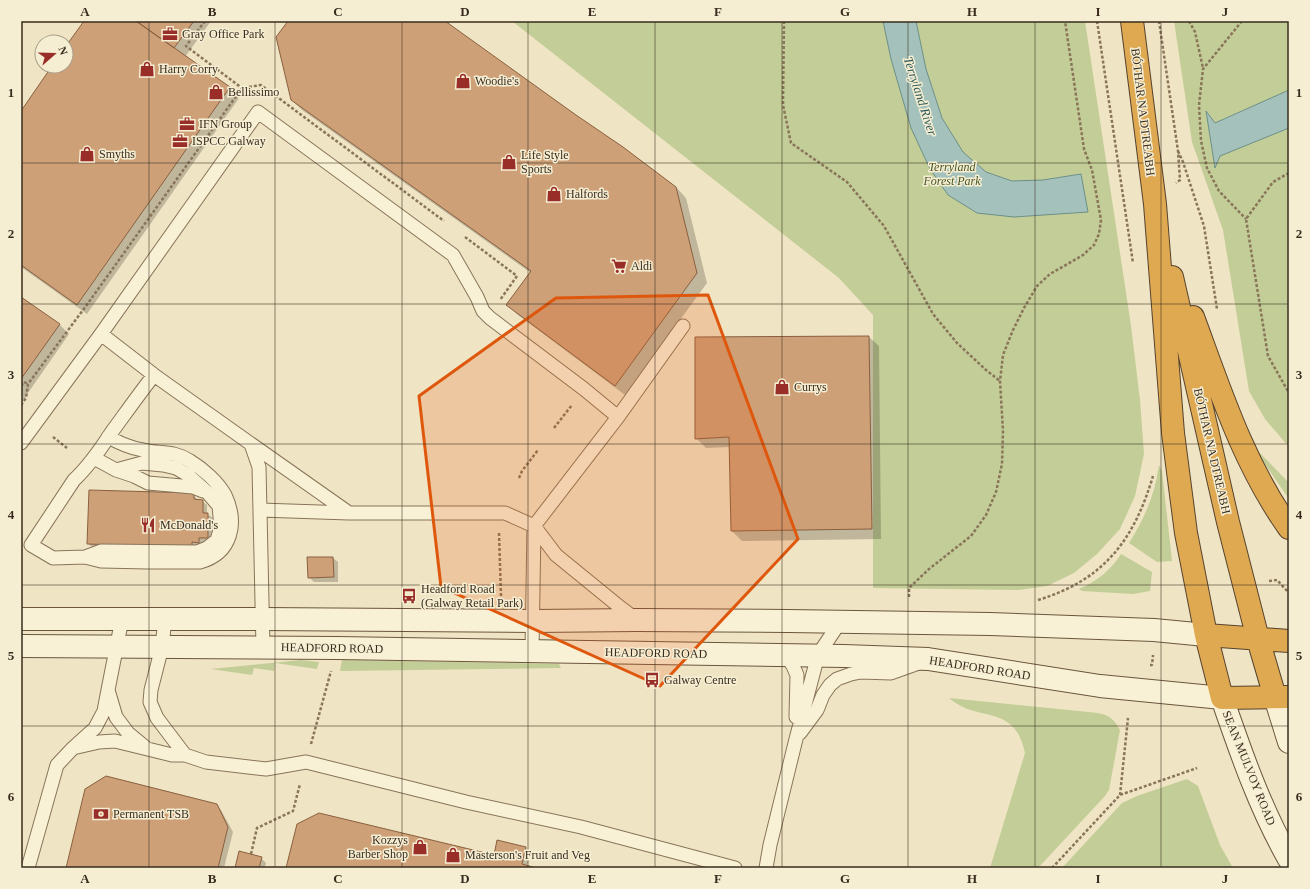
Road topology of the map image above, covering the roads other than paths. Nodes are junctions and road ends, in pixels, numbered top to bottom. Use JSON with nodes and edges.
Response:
{"nodes":[{"id":1,"x":1132,"y":21,"type":"edge"},
{"id":2,"x":1155,"y":204,"type":"junction"},
{"id":3,"x":683,"y":326,"type":"dead end"},
{"id":4,"x":101,"y":334,"type":"junction"},
{"id":5,"x":154,"y":375,"type":"junction"},
{"id":6,"x":618,"y":417,"type":"junction"},
{"id":7,"x":108,"y":437,"type":"junction"},
{"id":8,"x":21,"y":442,"type":"edge"},
{"id":9,"x":251,"y":444,"type":"junction"},
{"id":10,"x":94,"y":458,"type":"junction"},
{"id":11,"x":116,"y":470,"type":"junction"},
{"id":12,"x":207,"y":492,"type":"junction"},
{"id":13,"x":260,"y":510,"type":"junction"},
{"id":14,"x":349,"y":513,"type":"junction"},
{"id":15,"x":534,"y":526,"type":"junction"},
{"id":16,"x":1289,"y":528,"type":"edge"},
{"id":17,"x":85,"y":557,"type":"junction"},
{"id":18,"x":165,"y":618,"type":"junction"},
{"id":19,"x":262,"y":618,"type":"junction"},
{"id":20,"x":21,"y":619,"type":"edge"},
{"id":21,"x":122,"y":619,"type":"junction"},
{"id":22,"x":637,"y":620,"type":"junction"},
{"id":23,"x":533,"y":621,"type":"junction"},
{"id":24,"x":840,"y":622,"type":"junction"},
{"id":25,"x":1206,"y":635,"type":"junction"},
{"id":26,"x":1258,"y":639,"type":"junction"},
{"id":27,"x":1289,"y":641,"type":"edge"},
{"id":28,"x":21,"y":646,"type":"edge"},
{"id":29,"x":117,"y":647,"type":"junction"},
{"id":30,"x":162,"y":647,"type":"junction"},
{"id":31,"x":263,"y":647,"type":"junction"},
{"id":32,"x":532,"y":651,"type":"junction"},
{"id":33,"x":786,"y":655,"type":"junction"},
{"id":34,"x":818,"y":655,"type":"junction"},
{"id":35,"x":928,"y":659,"type":"junction"},
{"id":36,"x":108,"y":690,"type":"junction"},
{"id":37,"x":1282,"y":697,"type":"edge"},
{"id":38,"x":1222,"y":698,"type":"junction"},
{"id":39,"x":796,"y":739,"type":"junction"},
{"id":40,"x":1289,"y":742,"type":"edge"},
{"id":41,"x":73,"y":748,"type":"junction"},
{"id":42,"x":146,"y":748,"type":"junction"},
{"id":43,"x":185,"y":755,"type":"junction"},
{"id":44,"x":1289,"y":858,"type":"edge"},
{"id":45,"x":28,"y":868,"type":"edge"},
{"id":46,"x":735,"y":868,"type":"edge"},
{"id":47,"x":766,"y":868,"type":"edge"}],
"edges":[{"from":1,"to":2,"type":"highway","name":"BÓTHAR NA DTREABH"},
{"from":2,"to":16,"type":"highway"},
{"from":2,"to":25,"type":"highway","name":"BÓTHAR NA DTREABH"},
{"from":2,"to":26,"type":"highway","name":"BÓTHAR NA DTREABH"},
{"from":3,"to":6,"type":"lane"},
{"from":4,"to":5,"type":"lane"},
{"from":4,"to":6,"type":"lane"},
{"from":4,"to":8,"type":"lane"},
{"from":5,"to":7,"type":"lane"},
{"from":5,"to":9,"type":"lane"},
{"from":6,"to":15,"type":"lane"},
{"from":7,"to":10,"type":"lane"},
{"from":7,"to":17,"type":"lane"},
{"from":9,"to":13,"type":"lane"},
{"from":9,"to":14,"type":"lane"},
{"from":10,"to":11,"type":"lane"},
{"from":10,"to":17,"type":"lane"},
{"from":11,"to":12,"type":"lane"},
{"from":11,"to":12,"type":"lane"},
{"from":12,"to":17,"type":"lane"},
{"from":13,"to":14,"type":"lane"},
{"from":13,"to":19,"type":"lane"},
{"from":14,"to":15,"type":"lane"},
{"from":15,"to":22,"type":"lane"},
{"from":15,"to":23,"type":"lane"},
{"from":18,"to":19,"type":"main road"},
{"from":18,"to":21,"type":"main road"},
{"from":18,"to":30,"type":"lane"},
{"from":19,"to":23,"type":"main road"},
{"from":19,"to":31,"type":"lane"},
{"from":20,"to":21,"type":"main road"},
{"from":21,"to":29,"type":"lane"},
{"from":22,"to":23,"type":"main road"},
{"from":22,"to":24,"type":"main road"},
{"from":23,"to":32,"type":"lane"},
{"from":24,"to":25,"type":"main road"},
{"from":24,"to":34,"type":"lane"},
{"from":25,"to":26,"type":"highway"},
{"from":25,"to":38,"type":"highway","name":"BÓTHAR NA DTREABH"},
{"from":26,"to":27,"type":"highway"},
{"from":26,"to":37,"type":"highway","name":"BÓTHAR NA DTREABH"},
{"from":28,"to":29,"type":"main road","name":"HEADFORD ROAD"},
{"from":29,"to":30,"type":"main road","name":"HEADFORD ROAD"},
{"from":29,"to":36,"type":"lane"},
{"from":30,"to":31,"type":"main road","name":"HEADFORD ROAD"},
{"from":30,"to":43,"type":"lane"},
{"from":31,"to":32,"type":"main road","name":"HEADFORD ROAD"},
{"from":32,"to":33,"type":"main road","name":"HEADFORD ROAD"},
{"from":33,"to":34,"type":"main road","name":"HEADFORD ROAD"},
{"from":33,"to":39,"type":"lane"},
{"from":34,"to":35,"type":"main road","name":"HEADFORD ROAD"},
{"from":34,"to":39,"type":"lane"},
{"from":35,"to":38,"type":"main road","name":"HEADFORD ROAD"},
{"from":35,"to":39,"type":"lane"},
{"from":36,"to":41,"type":"lane"},
{"from":36,"to":42,"type":"lane"},
{"from":37,"to":38,"type":"highway","name":"HEADFORD ROAD"},
{"from":37,"to":40,"type":"main road"},
{"from":38,"to":44,"type":"main road","name":"SEAN MULVOY ROAD"},
{"from":39,"to":47,"type":"lane"},
{"from":41,"to":42,"type":"lane"},
{"from":41,"to":45,"type":"lane"},
{"from":42,"to":43,"type":"lane"},
{"from":43,"to":46,"type":"lane"}]}
